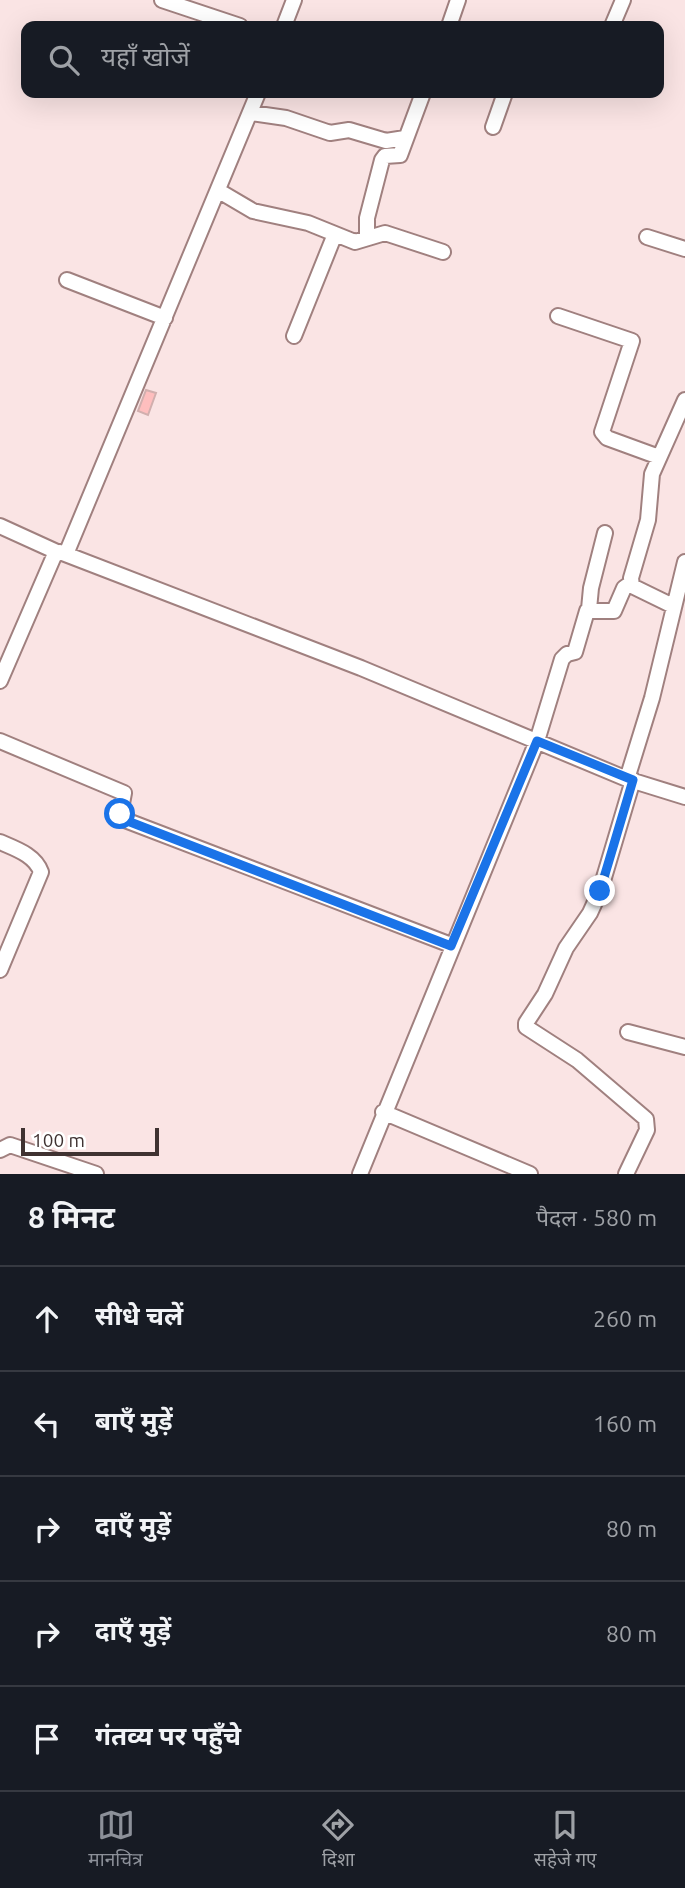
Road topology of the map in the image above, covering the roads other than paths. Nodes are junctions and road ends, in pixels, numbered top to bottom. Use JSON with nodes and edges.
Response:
{"nodes":[{"id":1,"x":162,"y":0,"type":"edge"},
{"id":2,"x":294,"y":0,"type":"edge"},
{"id":3,"x":458,"y":0,"type":"edge"},
{"id":4,"x":623,"y":0,"type":"edge"},
{"id":5,"x":225,"y":21,"type":"edge"},
{"id":6,"x":286,"y":21,"type":"edge"},
{"id":7,"x":451,"y":21,"type":"edge"},
{"id":8,"x":614,"y":21,"type":"edge"},
{"id":9,"x":256,"y":98,"type":"edge"},
{"id":10,"x":421,"y":98,"type":"edge"},
{"id":11,"x":503,"y":98,"type":"edge"},
{"id":12,"x":251,"y":113,"type":"junction"},
{"id":13,"x":493,"y":127,"type":"dead end"},
{"id":14,"x":405,"y":138,"type":"junction"},
{"id":15,"x":219,"y":191,"type":"junction"},
{"id":16,"x":335,"y":234,"type":"junction"},
{"id":17,"x":647,"y":237,"type":"dead end"},
{"id":18,"x":366,"y":239,"type":"junction"},
{"id":19,"x":685,"y":249,"type":"edge"},
{"id":20,"x":443,"y":252,"type":"dead end"},
{"id":21,"x":67,"y":280,"type":"dead end"},
{"id":22,"x":558,"y":316,"type":"dead end"},
{"id":23,"x":165,"y":318,"type":"junction"},
{"id":24,"x":294,"y":337,"type":"dead end"},
{"id":25,"x":685,"y":400,"type":"edge"},
{"id":26,"x":659,"y":457,"type":"junction"},
{"id":27,"x":0,"y":526,"type":"edge"},
{"id":28,"x":605,"y":533,"type":"dead end"},
{"id":29,"x":62,"y":553,"type":"junction"},
{"id":30,"x":685,"y":562,"type":"edge"},
{"id":31,"x":631,"y":583,"type":"junction"},
{"id":32,"x":673,"y":606,"type":"junction"},
{"id":33,"x":589,"y":609,"type":"junction"},
{"id":34,"x":0,"y":681,"type":"edge"},
{"id":35,"x":0,"y":741,"type":"edge"},
{"id":36,"x":537,"y":741,"type":"junction"},
{"id":37,"x":630,"y":780,"type":"junction"},
{"id":38,"x":685,"y":797,"type":"edge"},
{"id":39,"x":0,"y":842,"type":"edge"},
{"id":40,"x":451,"y":946,"type":"junction"},
{"id":41,"x":0,"y":970,"type":"edge"},
{"id":42,"x":628,"y":1032,"type":"dead end"},
{"id":43,"x":685,"y":1047,"type":"edge"},
{"id":44,"x":383,"y":1112,"type":"junction"},
{"id":45,"x":0,"y":1150,"type":"edge"},
{"id":46,"x":95,"y":1174,"type":"edge"},
{"id":47,"x":360,"y":1174,"type":"edge"},
{"id":48,"x":530,"y":1174,"type":"edge"},
{"id":49,"x":626,"y":1174,"type":"edge"}],
"edges":[{"from":1,"to":5,"type":"street"},
{"from":2,"to":6,"type":"street"},
{"from":3,"to":7,"type":"street"},
{"from":4,"to":8,"type":"street"},
{"from":9,"to":12,"type":"street"},
{"from":10,"to":14,"type":"street"},
{"from":11,"to":13,"type":"street"},
{"from":12,"to":14,"type":"street"},
{"from":12,"to":15,"type":"street"},
{"from":14,"to":18,"type":"street"},
{"from":15,"to":16,"type":"street"},
{"from":15,"to":23,"type":"street"},
{"from":16,"to":18,"type":"street"},
{"from":16,"to":24,"type":"street"},
{"from":17,"to":19,"type":"street"},
{"from":18,"to":20,"type":"street"},
{"from":21,"to":23,"type":"street"},
{"from":22,"to":26,"type":"street"},
{"from":23,"to":29,"type":"street"},
{"from":25,"to":26,"type":"street"},
{"from":26,"to":31,"type":"street"},
{"from":27,"to":29,"type":"street"},
{"from":28,"to":33,"type":"street"},
{"from":29,"to":34,"type":"street"},
{"from":29,"to":36,"type":"street"},
{"from":30,"to":32,"type":"street"},
{"from":31,"to":32,"type":"street"},
{"from":31,"to":33,"type":"street"},
{"from":32,"to":37,"type":"street"},
{"from":33,"to":36,"type":"street"},
{"from":35,"to":40,"type":"street"},
{"from":36,"to":37,"type":"street"},
{"from":36,"to":40,"type":"street"},
{"from":37,"to":38,"type":"street"},
{"from":37,"to":49,"type":"street"},
{"from":39,"to":41,"type":"street"},
{"from":40,"to":44,"type":"street"},
{"from":42,"to":43,"type":"street"},
{"from":44,"to":47,"type":"street"},
{"from":44,"to":48,"type":"street"},
{"from":45,"to":46,"type":"street"}]}
